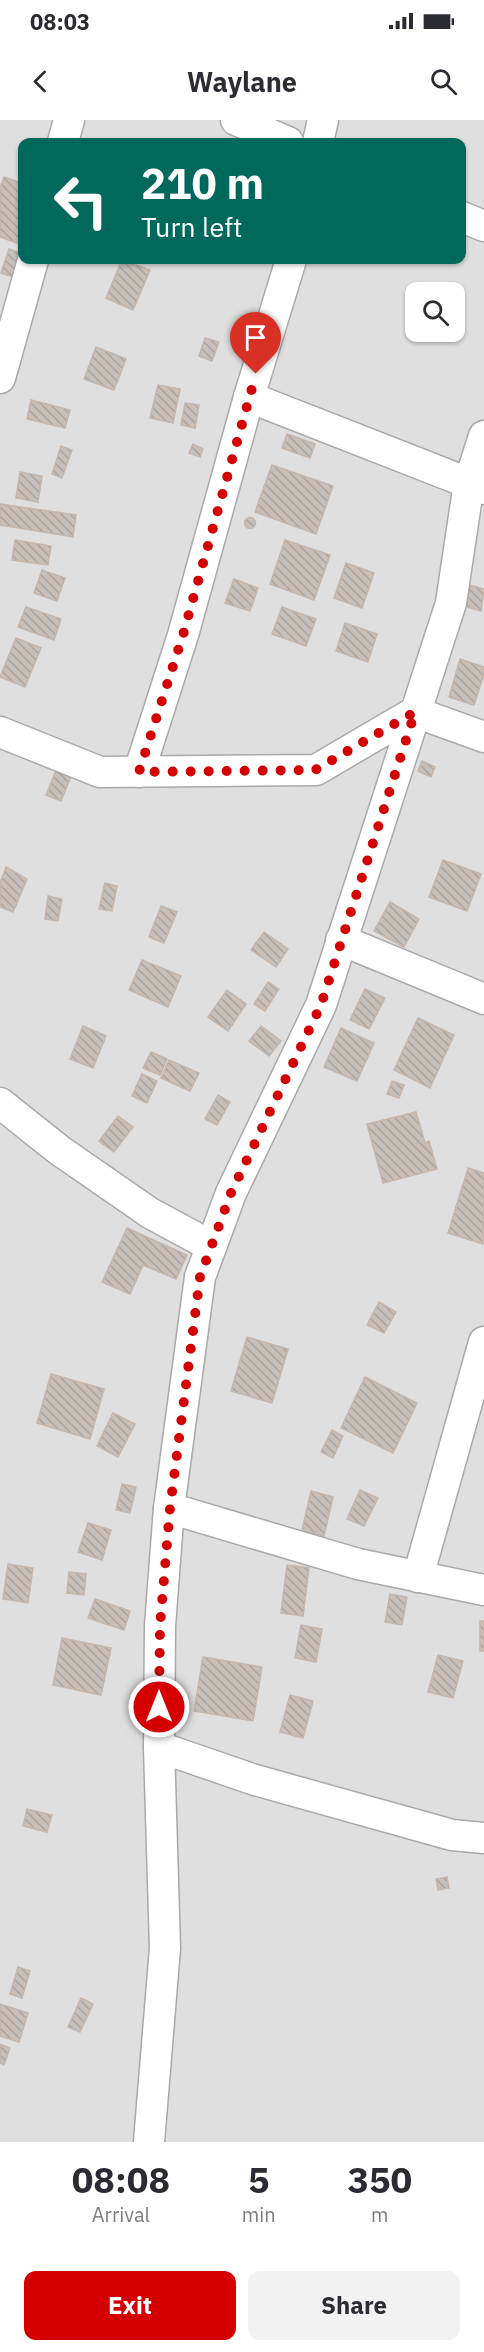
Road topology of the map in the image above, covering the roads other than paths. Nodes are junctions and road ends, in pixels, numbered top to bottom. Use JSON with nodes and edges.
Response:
{"nodes":[{"id":1,"x":69,"y":120,"type":"edge"},
{"id":2,"x":236,"y":120,"type":"edge"},
{"id":3,"x":323,"y":120,"type":"edge"},
{"id":4,"x":64,"y":138,"type":"edge"},
{"id":5,"x":279,"y":138,"type":"edge"},
{"id":6,"x":319,"y":138,"type":"edge"},
{"id":7,"x":466,"y":219,"type":"edge"},
{"id":8,"x":484,"y":226,"type":"edge"},
{"id":9,"x":32,"y":264,"type":"edge"},
{"id":10,"x":290,"y":264,"type":"edge"},
{"id":11,"x":0,"y":378,"type":"edge"},
{"id":12,"x":249,"y":397,"type":"junction"},
{"id":13,"x":484,"y":436,"type":"edge"},
{"id":14,"x":476,"y":486,"type":"edge"},
{"id":15,"x":415,"y":712,"type":"junction"},
{"id":16,"x":0,"y":732,"type":"edge"},
{"id":17,"x":484,"y":737,"type":"edge"},
{"id":18,"x":139,"y":772,"type":"junction"},
{"id":19,"x":341,"y":940,"type":"junction"},
{"id":20,"x":484,"y":999,"type":"edge"},
{"id":21,"x":0,"y":1103,"type":"edge"},
{"id":22,"x":211,"y":1246,"type":"junction"},
{"id":23,"x":484,"y":1342,"type":"edge"},
{"id":24,"x":170,"y":1508,"type":"junction"},
{"id":25,"x":418,"y":1576,"type":"junction"},
{"id":26,"x":484,"y":1590,"type":"edge"},
{"id":27,"x":159,"y":1747,"type":"junction"},
{"id":28,"x":484,"y":1839,"type":"edge"},
{"id":29,"x":149,"y":2142,"type":"edge"}],
"edges":[{"from":1,"to":4,"type":"street"},
{"from":2,"to":5,"type":"street"},
{"from":3,"to":6,"type":"street"},
{"from":7,"to":8,"type":"street"},
{"from":9,"to":11,"type":"street"},
{"from":10,"to":12,"type":"street"},
{"from":12,"to":14,"type":"street"},
{"from":12,"to":18,"type":"street"},
{"from":13,"to":14,"type":"street"},
{"from":14,"to":15,"type":"street"},
{"from":15,"to":17,"type":"street"},
{"from":15,"to":18,"type":"street"},
{"from":15,"to":19,"type":"street"},
{"from":16,"to":18,"type":"street"},
{"from":19,"to":20,"type":"street"},
{"from":19,"to":22,"type":"street"},
{"from":21,"to":22,"type":"street"},
{"from":22,"to":24,"type":"street"},
{"from":23,"to":25,"type":"street"},
{"from":24,"to":25,"type":"street"},
{"from":24,"to":27,"type":"street"},
{"from":25,"to":26,"type":"street"},
{"from":27,"to":28,"type":"street"},
{"from":27,"to":29,"type":"street"}]}
